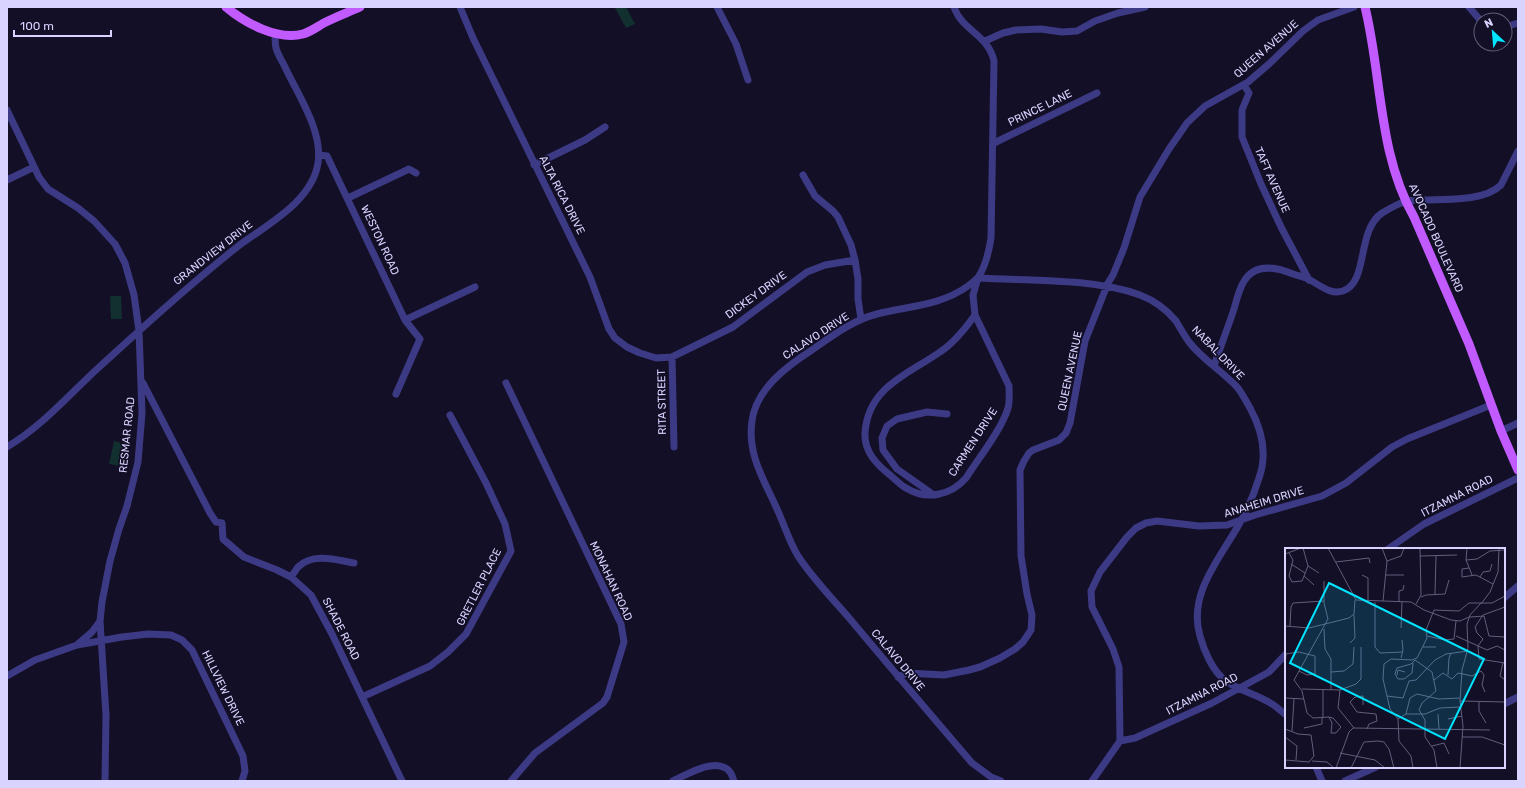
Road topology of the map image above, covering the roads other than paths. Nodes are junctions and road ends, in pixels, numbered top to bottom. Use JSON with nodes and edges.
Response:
{"nodes":[{"id":1,"x":226,"y":7,"type":"edge"},
{"id":2,"x":360,"y":7,"type":"edge"},
{"id":3,"x":460,"y":7,"type":"edge"},
{"id":4,"x":717,"y":7,"type":"edge"},
{"id":5,"x":954,"y":7,"type":"edge"},
{"id":6,"x":1145,"y":7,"type":"edge"},
{"id":7,"x":1354,"y":7,"type":"edge"},
{"id":8,"x":1365,"y":7,"type":"edge"},
{"id":9,"x":275,"y":33,"type":"junction"},
{"id":10,"x":985,"y":41,"type":"junction"},
{"id":11,"x":748,"y":80,"type":"dead end"},
{"id":12,"x":1244,"y":85,"type":"junction"},
{"id":13,"x":1097,"y":93,"type":"dead end"},
{"id":14,"x":7,"y":110,"type":"edge"},
{"id":15,"x":605,"y":127,"type":"dead end"},
{"id":16,"x":994,"y":143,"type":"junction"},
{"id":17,"x":1518,"y":151,"type":"edge"},
{"id":18,"x":319,"y":155,"type":"junction"},
{"id":19,"x":534,"y":165,"type":"junction"},
{"id":20,"x":34,"y":167,"type":"junction"},
{"id":21,"x":416,"y":173,"type":"dead end"},
{"id":22,"x":803,"y":175,"type":"dead end"},
{"id":23,"x":7,"y":180,"type":"edge"},
{"id":24,"x":348,"y":198,"type":"junction"},
{"id":25,"x":1405,"y":201,"type":"junction"},
{"id":26,"x":855,"y":260,"type":"junction"},
{"id":27,"x":978,"y":278,"type":"junction"},
{"id":28,"x":1310,"y":280,"type":"junction"},
{"id":29,"x":475,"y":287,"type":"dead end"},
{"id":30,"x":1106,"y":287,"type":"junction"},
{"id":31,"x":975,"y":315,"type":"junction"},
{"id":32,"x":862,"y":319,"type":"junction"},
{"id":33,"x":405,"y":320,"type":"junction"},
{"id":34,"x":139,"y":331,"type":"junction"},
{"id":35,"x":672,"y":357,"type":"junction"},
{"id":36,"x":1214,"y":366,"type":"junction"},
{"id":37,"x":142,"y":382,"type":"junction"},
{"id":38,"x":506,"y":382,"type":"dead end"},
{"id":39,"x":396,"y":394,"type":"dead end"},
{"id":40,"x":1491,"y":405,"type":"junction"},
{"id":41,"x":947,"y":414,"type":"dead end"},
{"id":42,"x":450,"y":415,"type":"dead end"},
{"id":43,"x":1518,"y":423,"type":"edge"},
{"id":44,"x":1501,"y":431,"type":"junction"},
{"id":45,"x":7,"y":447,"type":"edge"},
{"id":46,"x":674,"y":447,"type":"dead end"},
{"id":47,"x":1518,"y":470,"type":"edge"},
{"id":48,"x":1518,"y":478,"type":"edge"},
{"id":49,"x":934,"y":495,"type":"junction"},
{"id":50,"x":1243,"y":519,"type":"junction"},
{"id":51,"x":1389,"y":548,"type":"edge"},
{"id":52,"x":354,"y":563,"type":"dead end"},
{"id":53,"x":291,"y":577,"type":"junction"},
{"id":54,"x":1518,"y":586,"type":"edge"},
{"id":55,"x":1505,"y":597,"type":"edge"},
{"id":56,"x":100,"y":621,"type":"junction"},
{"id":57,"x":102,"y":641,"type":"junction"},
{"id":58,"x":78,"y":645,"type":"junction"},
{"id":59,"x":1285,"y":655,"type":"edge"},
{"id":60,"x":7,"y":676,"type":"edge"},
{"id":61,"x":898,"y":677,"type":"junction"},
{"id":62,"x":1239,"y":688,"type":"junction"},
{"id":63,"x":362,"y":697,"type":"junction"},
{"id":64,"x":1518,"y":697,"type":"edge"},
{"id":65,"x":1505,"y":704,"type":"edge"},
{"id":66,"x":1285,"y":714,"type":"edge"},
{"id":67,"x":1120,"y":740,"type":"junction"},
{"id":68,"x":1316,"y":768,"type":"edge"},
{"id":69,"x":1374,"y":768,"type":"edge"},
{"id":70,"x":104,"y":781,"type":"edge"},
{"id":71,"x":242,"y":781,"type":"edge"},
{"id":72,"x":402,"y":781,"type":"edge"},
{"id":73,"x":511,"y":781,"type":"edge"},
{"id":74,"x":673,"y":781,"type":"edge"},
{"id":75,"x":734,"y":781,"type":"edge"},
{"id":76,"x":1001,"y":781,"type":"edge"},
{"id":77,"x":1092,"y":781,"type":"edge"},
{"id":78,"x":1322,"y":781,"type":"edge"},
{"id":79,"x":1346,"y":781,"type":"edge"}],
"edges":[{"from":1,"to":9,"type":"main road"},
{"from":2,"to":9,"type":"main road"},
{"from":3,"to":19,"type":"street","name":"ALTA RICA DRIVE"},
{"from":4,"to":11,"type":"street"},
{"from":5,"to":10,"type":"street","name":"CALAVO DRIVE"},
{"from":6,"to":10,"type":"street"},
{"from":7,"to":12,"type":"street","name":"QUEEN AVENUE"},
{"from":8,"to":25,"type":"main road","name":"AVOCADO BOULEVARD"},
{"from":9,"to":18,"type":"street","name":"GRANDVIEW DRIVE"},
{"from":10,"to":16,"type":"street","name":"CALAVO DRIVE"},
{"from":12,"to":28,"type":"street","name":"TAFT AVENUE"},
{"from":12,"to":30,"type":"street","name":"QUEEN AVENUE"},
{"from":13,"to":16,"type":"street","name":"PRINCE LANE"},
{"from":14,"to":20,"type":"street","name":"RESMAR ROAD"},
{"from":15,"to":19,"type":"street"},
{"from":16,"to":27,"type":"street","name":"CALAVO DRIVE"},
{"from":17,"to":25,"type":"street"},
{"from":18,"to":24,"type":"street","name":"WESTON ROAD"},
{"from":18,"to":34,"type":"street","name":"GRANDVIEW DRIVE"},
{"from":19,"to":35,"type":"street","name":"ALTA RICA DRIVE"},
{"from":20,"to":23,"type":"street"},
{"from":20,"to":34,"type":"street","name":"RESMAR ROAD"},
{"from":21,"to":24,"type":"street"},
{"from":22,"to":26,"type":"street"},
{"from":24,"to":33,"type":"street","name":"WESTON ROAD"},
{"from":25,"to":28,"type":"street"},
{"from":25,"to":40,"type":"main road","name":"AVOCADO BOULEVARD"},
{"from":26,"to":32,"type":"street"},
{"from":26,"to":35,"type":"street","name":"DICKEY DRIVE"},
{"from":27,"to":30,"type":"street","name":"NABAL DRIVE"},
{"from":27,"to":31,"type":"street","name":"CARMEN DRIVE"},
{"from":27,"to":32,"type":"street","name":"CALAVO DRIVE"},
{"from":28,"to":36,"type":"street"},
{"from":29,"to":33,"type":"street"},
{"from":30,"to":36,"type":"street","name":"NABAL DRIVE"},
{"from":30,"to":61,"type":"street","name":"QUEEN AVENUE"},
{"from":31,"to":49,"type":"street","name":"CARMEN DRIVE"},
{"from":31,"to":49,"type":"street","name":"CARMEN DRIVE"},
{"from":32,"to":61,"type":"street","name":"CALAVO DRIVE"},
{"from":33,"to":39,"type":"street","name":"WESTON ROAD"},
{"from":34,"to":37,"type":"street","name":"RESMAR ROAD"},
{"from":34,"to":45,"type":"street","name":"GRANDVIEW DRIVE"},
{"from":35,"to":46,"type":"street","name":"RITA STREET"},
{"from":36,"to":50,"type":"street","name":"NABAL DRIVE"},
{"from":37,"to":53,"type":"street","name":"SHADE ROAD"},
{"from":37,"to":56,"type":"street","name":"RESMAR ROAD"},
{"from":38,"to":73,"type":"street","name":"MONAHAN ROAD"},
{"from":40,"to":44,"type":"main road","name":"AVOCADO BOULEVARD"},
{"from":40,"to":50,"type":"street","name":"ANAHEIM DRIVE"},
{"from":41,"to":49,"type":"street"},
{"from":42,"to":63,"type":"street","name":"GRETLER PLACE"},
{"from":43,"to":44,"type":"street"},
{"from":44,"to":47,"type":"main road","name":"AVOCADO BOULEVARD"},
{"from":48,"to":51,"type":"street","name":"ITZAMNA ROAD"},
{"from":50,"to":62,"type":"street","name":"NABAL DRIVE"},
{"from":50,"to":67,"type":"street","name":"ANAHEIM DRIVE"},
{"from":52,"to":53,"type":"street"},
{"from":53,"to":63,"type":"street","name":"SHADE ROAD"},
{"from":54,"to":55,"type":"street"},
{"from":56,"to":57,"type":"street","name":"RESMAR ROAD"},
{"from":56,"to":58,"type":"street"},
{"from":57,"to":58,"type":"street","name":"HILLVIEW DRIVE"},
{"from":57,"to":70,"type":"street","name":"RESMAR ROAD"},
{"from":57,"to":71,"type":"street","name":"HILLVIEW DRIVE"},
{"from":58,"to":60,"type":"street"},
{"from":59,"to":62,"type":"street","name":"ITZAMNA ROAD"},
{"from":61,"to":76,"type":"street","name":"CALAVO DRIVE"},
{"from":62,"to":66,"type":"street","name":"NABAL DRIVE"},
{"from":62,"to":67,"type":"street","name":"ITZAMNA ROAD"},
{"from":63,"to":72,"type":"street","name":"SHADE ROAD"},
{"from":64,"to":65,"type":"street"},
{"from":67,"to":77,"type":"street"},
{"from":68,"to":78,"type":"street"},
{"from":69,"to":79,"type":"street"},
{"from":74,"to":75,"type":"street"}]}
